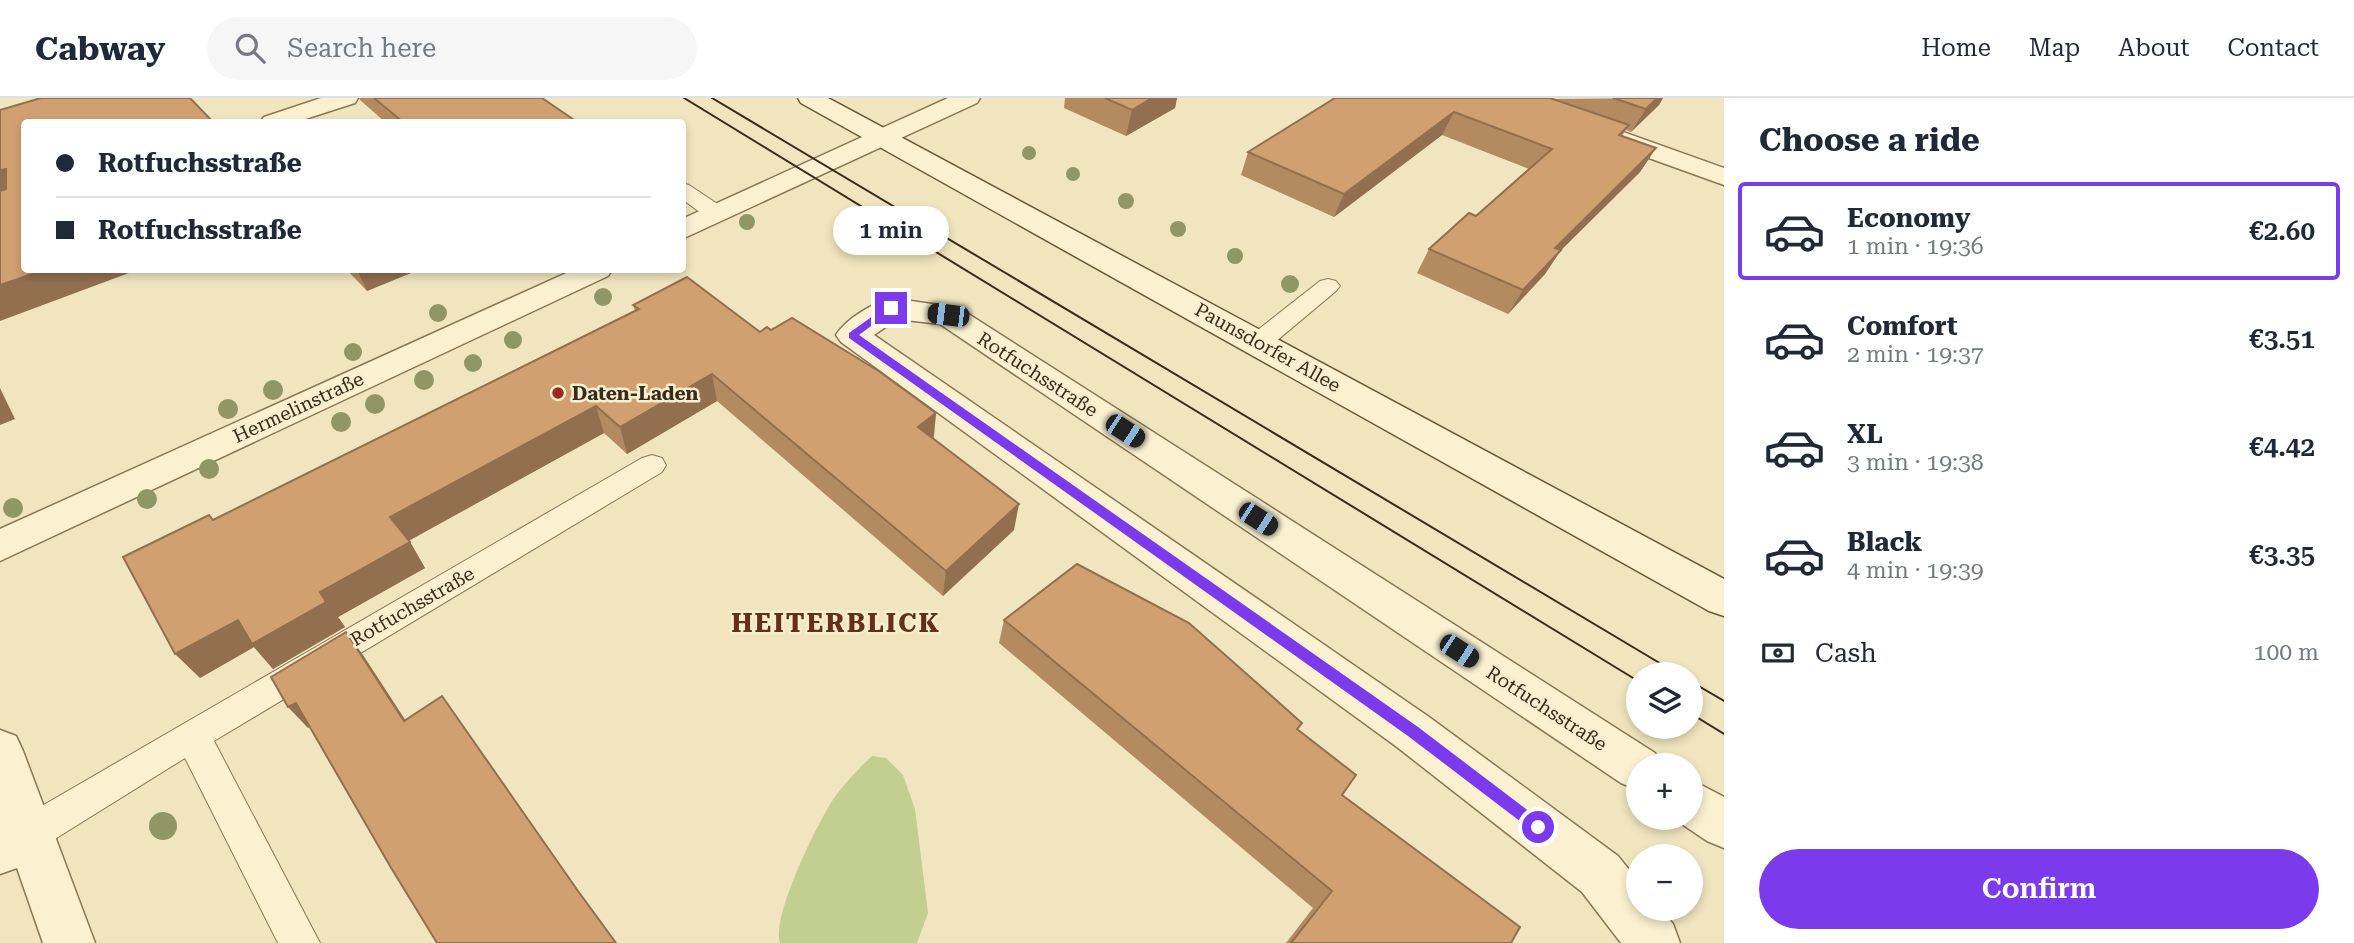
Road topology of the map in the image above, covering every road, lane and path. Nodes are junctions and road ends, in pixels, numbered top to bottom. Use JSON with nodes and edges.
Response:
{"nodes":[{"id":1,"x":346,"y":98,"type":"edge"},
{"id":2,"x":810,"y":98,"type":"edge"},
{"id":3,"x":968,"y":98,"type":"edge"},
{"id":4,"x":1505,"y":98,"type":"edge"},
{"id":5,"x":1536,"y":103,"type":"edge"},
{"id":6,"x":282,"y":119,"type":"edge"},
{"id":7,"x":880,"y":137,"type":"junction"},
{"id":8,"x":1724,"y":177,"type":"edge"},
{"id":9,"x":686,"y":192,"type":"edge"},
{"id":10,"x":717,"y":214,"type":"junction"},
{"id":11,"x":686,"y":228,"type":"edge"},
{"id":12,"x":591,"y":273,"type":"edge"},
{"id":13,"x":1328,"y":286,"type":"dead end"},
{"id":14,"x":1259,"y":342,"type":"junction"},
{"id":15,"x":652,"y":465,"type":"dead end"},
{"id":16,"x":0,"y":547,"type":"edge"},
{"id":17,"x":1724,"y":599,"type":"edge"},
{"id":18,"x":192,"y":735,"type":"junction"},
{"id":19,"x":0,"y":751,"type":"edge"},
{"id":20,"x":1626,"y":760,"type":"edge"},
{"id":21,"x":1703,"y":810,"type":"edge"},
{"id":22,"x":1724,"y":824,"type":"edge"},
{"id":23,"x":15,"y":842,"type":"edge"},
{"id":24,"x":69,"y":943,"type":"edge"},
{"id":25,"x":300,"y":943,"type":"edge"},
{"id":26,"x":1654,"y":943,"type":"edge"}],
"edges":[{"from":1,"to":6,"type":"street"},
{"from":2,"to":7,"type":"street","name":"Paunsdorfer Allee"},
{"from":3,"to":7,"type":"street"},
{"from":4,"to":5,"type":"street"},
{"from":5,"to":8,"type":"street"},
{"from":7,"to":10,"type":"street"},
{"from":7,"to":14,"type":"street","name":"Paunsdorfer Allee"},
{"from":9,"to":10,"type":"lane"},
{"from":10,"to":11,"type":"street"},
{"from":12,"to":16,"type":"street","name":"Hermelinstraße"},
{"from":13,"to":14,"type":"lane"},
{"from":14,"to":17,"type":"street","name":"Paunsdorfer Allee"},
{"from":15,"to":18,"type":"lane","name":"Rotfuchsstraße"},
{"from":18,"to":23,"type":"lane","name":"Rotfuchsstraße"},
{"from":18,"to":25,"type":"lane"},
{"from":19,"to":23,"type":"street"},
{"from":20,"to":26,"type":"street","name":"Rotfuchsstraße"},
{"from":21,"to":22,"type":"street"},
{"from":23,"to":24,"type":"street"}]}
